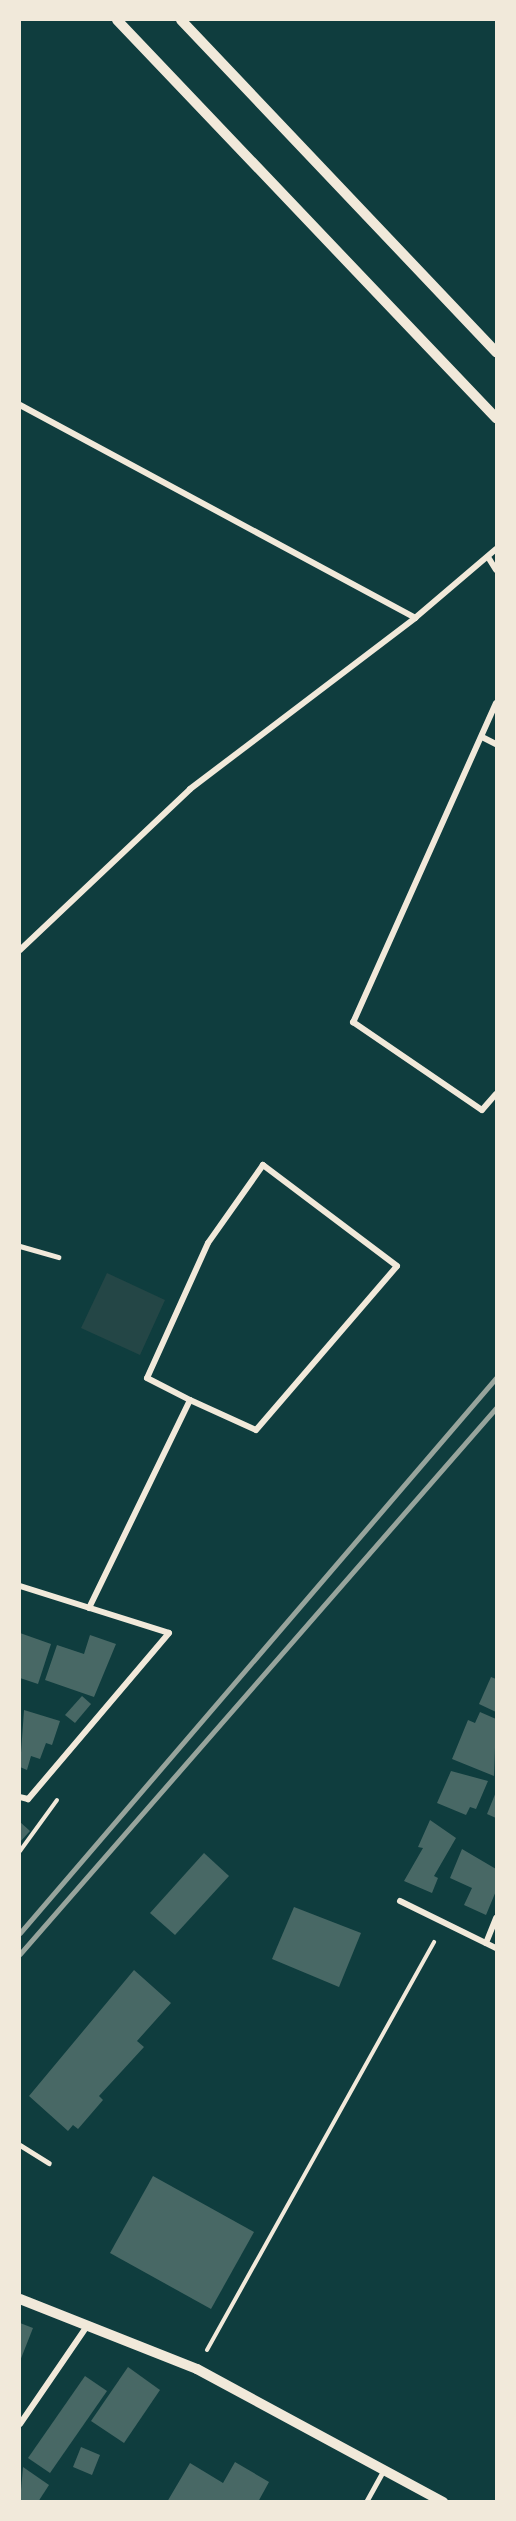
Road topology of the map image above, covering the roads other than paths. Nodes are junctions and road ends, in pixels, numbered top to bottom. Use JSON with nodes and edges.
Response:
{"nodes":[{"id":1,"x":117,"y":20,"type":"edge"},
{"id":2,"x":181,"y":20,"type":"edge"},
{"id":3,"x":496,"y":352,"type":"edge"},
{"id":4,"x":20,"y":405,"type":"edge"},
{"id":5,"x":496,"y":418,"type":"edge"},
{"id":6,"x":496,"y":549,"type":"edge"},
{"id":7,"x":488,"y":556,"type":"junction"},
{"id":8,"x":496,"y":570,"type":"edge"},
{"id":9,"x":415,"y":618,"type":"junction"},
{"id":10,"x":496,"y":703,"type":"edge"},
{"id":11,"x":482,"y":737,"type":"junction"},
{"id":12,"x":496,"y":744,"type":"edge"},
{"id":13,"x":20,"y":950,"type":"edge"},
{"id":14,"x":496,"y":1094,"type":"edge"},
{"id":15,"x":20,"y":1246,"type":"edge"},
{"id":16,"x":58,"y":1257,"type":"dead end"},
{"id":17,"x":190,"y":1400,"type":"junction"},
{"id":18,"x":20,"y":1586,"type":"edge"},
{"id":19,"x":89,"y":1608,"type":"junction"},
{"id":20,"x":20,"y":1797,"type":"edge"},
{"id":21,"x":400,"y":1901,"type":"dead end"},
{"id":22,"x":496,"y":1918,"type":"edge"},
{"id":23,"x":486,"y":1943,"type":"junction"},
{"id":24,"x":496,"y":1948,"type":"edge"},
{"id":25,"x":20,"y":2145,"type":"edge"},
{"id":26,"x":49,"y":2163,"type":"dead end"},
{"id":27,"x":20,"y":2299,"type":"edge"},
{"id":28,"x":87,"y":2326,"type":"junction"},
{"id":29,"x":20,"y":2424,"type":"edge"},
{"id":30,"x":384,"y":2470,"type":"junction"},
{"id":31,"x":366,"y":2502,"type":"edge"},
{"id":32,"x":443,"y":2502,"type":"edge"}],
"edges":[{"from":1,"to":5,"type":"street"},
{"from":2,"to":3,"type":"street"},
{"from":4,"to":9,"type":"street"},
{"from":6,"to":7,"type":"street"},
{"from":7,"to":8,"type":"street"},
{"from":7,"to":9,"type":"street"},
{"from":9,"to":13,"type":"street"},
{"from":10,"to":11,"type":"street"},
{"from":11,"to":12,"type":"street"},
{"from":11,"to":14,"type":"street"},
{"from":15,"to":16,"type":"lane"},
{"from":17,"to":17,"type":"street"},
{"from":17,"to":19,"type":"street"},
{"from":18,"to":19,"type":"street"},
{"from":19,"to":20,"type":"street"},
{"from":21,"to":23,"type":"street"},
{"from":22,"to":23,"type":"street"},
{"from":23,"to":24,"type":"street"},
{"from":25,"to":26,"type":"lane"},
{"from":27,"to":28,"type":"street"},
{"from":28,"to":29,"type":"street"},
{"from":28,"to":30,"type":"street"},
{"from":30,"to":31,"type":"lane"},
{"from":30,"to":32,"type":"street"}]}
